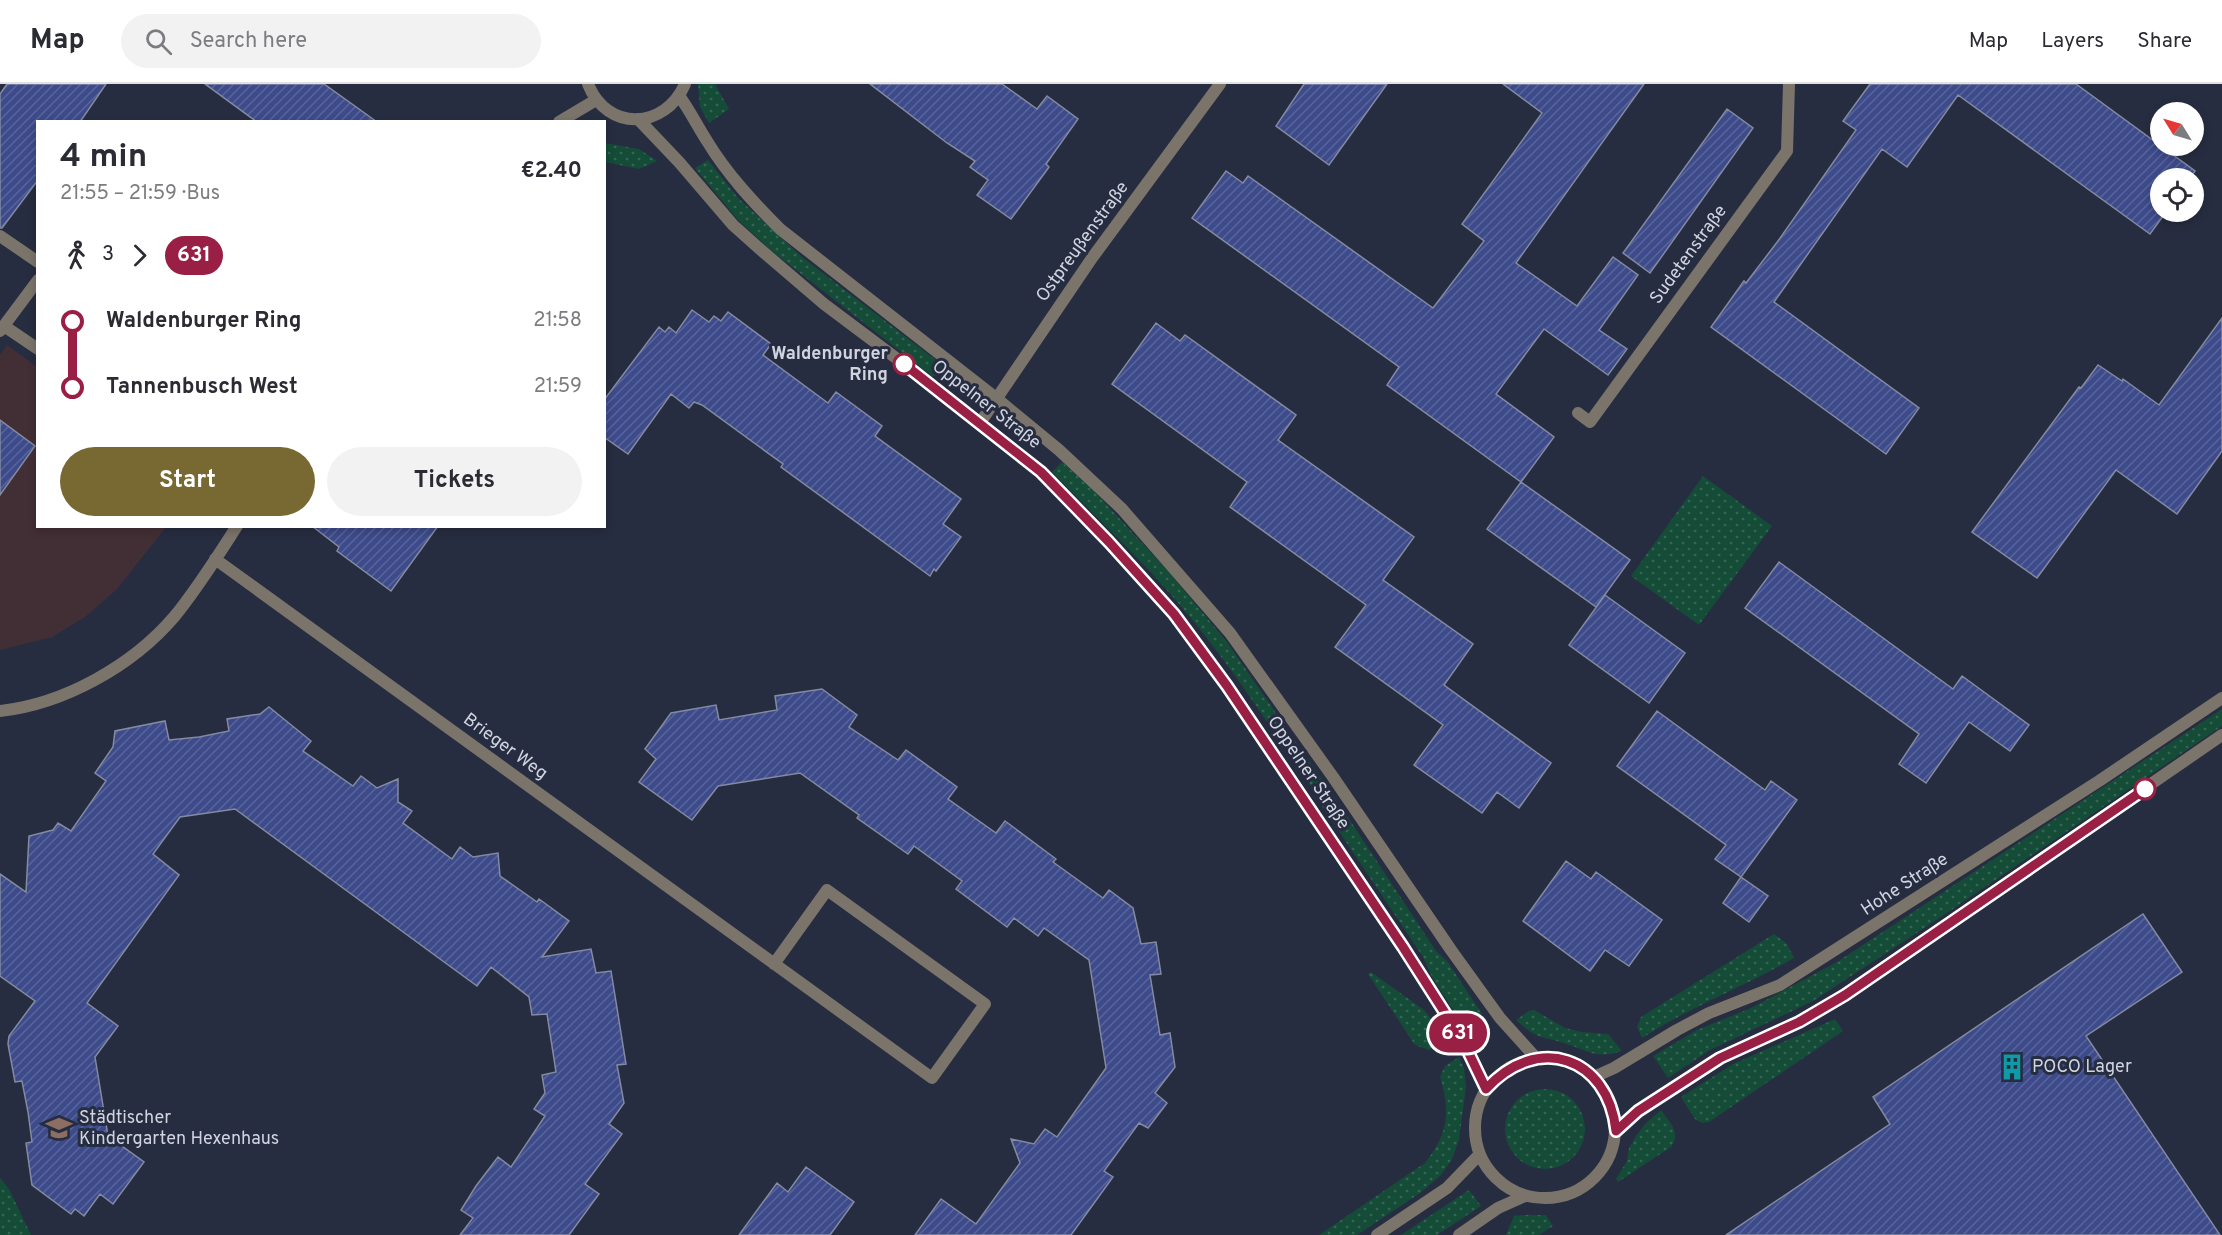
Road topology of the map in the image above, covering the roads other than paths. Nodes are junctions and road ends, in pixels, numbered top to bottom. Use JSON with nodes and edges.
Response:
{"nodes":[{"id":1,"x":588,"y":84,"type":"edge"},
{"id":2,"x":685,"y":84,"type":"edge"},
{"id":3,"x":1220,"y":84,"type":"edge"},
{"id":4,"x":1789,"y":84,"type":"edge"},
{"id":5,"x":680,"y":97,"type":"junction"},
{"id":6,"x":596,"y":100,"type":"junction"},
{"id":7,"x":638,"y":119,"type":"junction"},
{"id":8,"x":562,"y":120,"type":"edge"},
{"id":9,"x":0,"y":236,"type":"edge"},
{"id":10,"x":36,"y":261,"type":"edge"},
{"id":11,"x":36,"y":283,"type":"edge"},
{"id":12,"x":2,"y":328,"type":"edge"},
{"id":13,"x":36,"y":349,"type":"edge"},
{"id":14,"x":996,"y":398,"type":"junction"},
{"id":15,"x":1578,"y":413,"type":"dead end"},
{"id":16,"x":980,"y":423,"type":"junction"},
{"id":17,"x":236,"y":528,"type":"edge"},
{"id":18,"x":215,"y":559,"type":"junction"},
{"id":19,"x":2222,"y":698,"type":"edge"},
{"id":20,"x":0,"y":711,"type":"edge"},
{"id":21,"x":2220,"y":739,"type":"edge"},
{"id":22,"x":774,"y":964,"type":"junction"},
{"id":23,"x":1536,"y":1058,"type":"junction"},
{"id":24,"x":1594,"y":1077,"type":"junction"},
{"id":25,"x":1486,"y":1089,"type":"junction"},
{"id":26,"x":1616,"y":1131,"type":"junction"},
{"id":27,"x":1479,"y":1155,"type":"junction"},
{"id":28,"x":1525,"y":1196,"type":"junction"},
{"id":29,"x":1377,"y":1235,"type":"edge"},
{"id":30,"x":1459,"y":1235,"type":"edge"}],
"edges":[{"from":1,"to":6,"type":"street"},
{"from":2,"to":5,"type":"street"},
{"from":3,"to":14,"type":"street","name":"Ostpreußenstraße"},
{"from":4,"to":15,"type":"street","name":"Sudetenstraße"},
{"from":5,"to":7,"type":"street"},
{"from":5,"to":14,"type":"street","name":"Oppelner Straße"},
{"from":6,"to":7,"type":"street"},
{"from":6,"to":8,"type":"street"},
{"from":7,"to":16,"type":"street","name":"Oppelner Straße"},
{"from":9,"to":10,"type":"street"},
{"from":11,"to":12,"type":"street"},
{"from":12,"to":13,"type":"street"},
{"from":14,"to":16,"type":"street","name":"Ostpreußenstraße"},
{"from":14,"to":23,"type":"street","name":"Oppelner Straße"},
{"from":16,"to":25,"type":"street","name":"Oppelner Straße"},
{"from":17,"to":18,"type":"street"},
{"from":18,"to":20,"type":"street"},
{"from":18,"to":22,"type":"street","name":"Brieger Weg"},
{"from":19,"to":24,"type":"street","name":"Hohe Straße"},
{"from":21,"to":26,"type":"street"},
{"from":22,"to":22,"type":"street","name":"Brieger Weg"},
{"from":23,"to":24,"type":"street"},
{"from":23,"to":25,"type":"street"},
{"from":24,"to":26,"type":"street"},
{"from":25,"to":27,"type":"street"},
{"from":26,"to":28,"type":"street"},
{"from":27,"to":28,"type":"street"},
{"from":27,"to":29,"type":"street"},
{"from":28,"to":30,"type":"street"}]}
